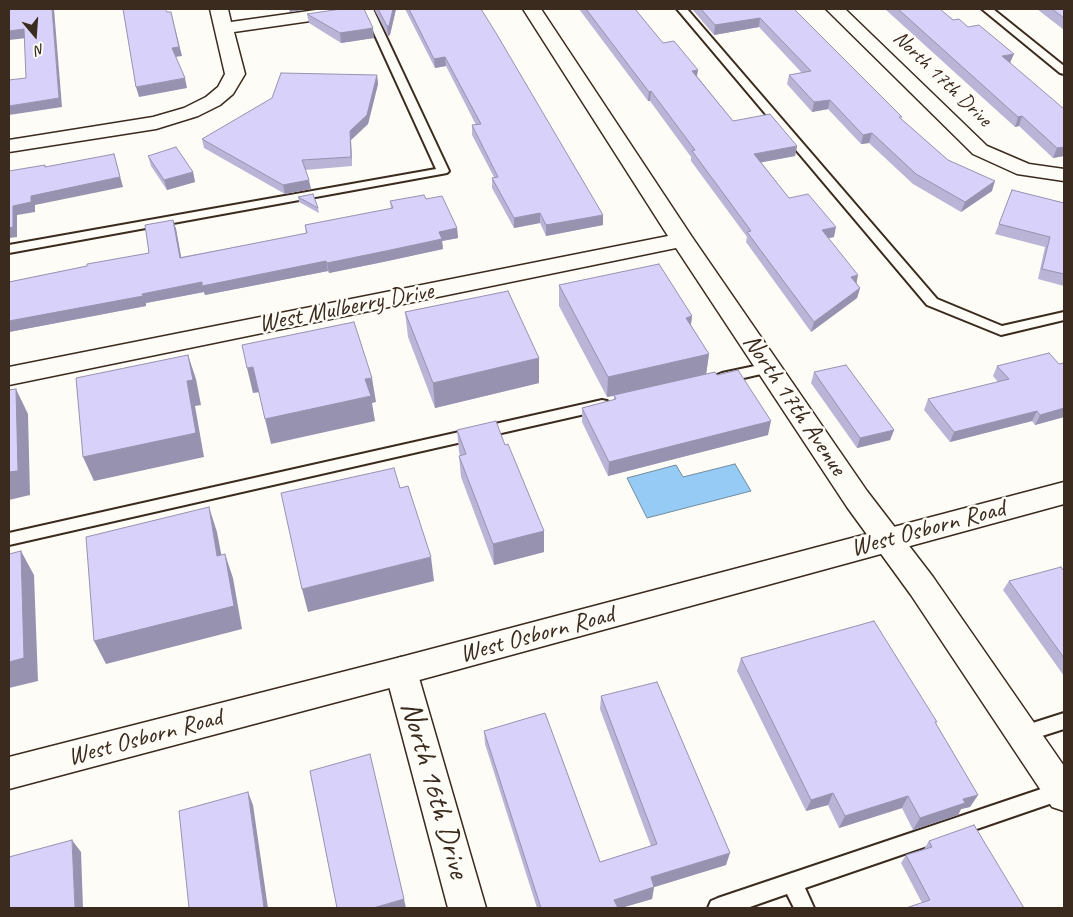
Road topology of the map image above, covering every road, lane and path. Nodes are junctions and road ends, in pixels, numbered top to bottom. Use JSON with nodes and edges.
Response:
{"nodes":[{"id":1,"x":219,"y":9,"type":"edge"},
{"id":2,"x":359,"y":9,"type":"edge"},
{"id":3,"x":368,"y":9,"type":"edge"},
{"id":4,"x":532,"y":9,"type":"edge"},
{"id":5,"x":682,"y":9,"type":"edge"},
{"id":6,"x":835,"y":9,"type":"edge"},
{"id":7,"x":988,"y":9,"type":"edge"},
{"id":8,"x":225,"y":28,"type":"junction"},
{"id":9,"x":1064,"y":71,"type":"edge"},
{"id":10,"x":9,"y":146,"type":"edge"},
{"id":11,"x":1064,"y":175,"type":"edge"},
{"id":12,"x":682,"y":240,"type":"junction"},
{"id":13,"x":9,"y":249,"type":"edge"},
{"id":14,"x":1064,"y":316,"type":"edge"},
{"id":15,"x":769,"y":368,"type":"junction"},
{"id":16,"x":9,"y":376,"type":"edge"},
{"id":17,"x":709,"y":382,"type":"edge"},
{"id":18,"x":621,"y":401,"type":"edge"},
{"id":19,"x":1064,"y":493,"type":"edge"},
{"id":20,"x":9,"y":539,"type":"edge"},
{"id":21,"x":889,"y":540,"type":"junction"},
{"id":22,"x":400,"y":671,"type":"junction"},
{"id":23,"x":1064,"y":721,"type":"edge"},
{"id":24,"x":1023,"y":734,"type":"junction"},
{"id":25,"x":9,"y":773,"type":"edge"},
{"id":26,"x":1063,"y":793,"type":"edge"},
{"id":27,"x":792,"y":883,"type":"junction"},
{"id":28,"x":467,"y":908,"type":"edge"},
{"id":29,"x":718,"y":908,"type":"edge"},
{"id":30,"x":804,"y":908,"type":"edge"}],
"edges":[{"from":1,"to":8,"type":"street"},
{"from":2,"to":8,"type":"street"},
{"from":3,"to":13,"type":"lane"},
{"from":4,"to":12,"type":"street","name":"North 17th Avenue"},
{"from":5,"to":14,"type":"lane"},
{"from":6,"to":11,"type":"street","name":"North 17th Drive"},
{"from":7,"to":9,"type":"lane"},
{"from":8,"to":10,"type":"street"},
{"from":12,"to":15,"type":"street","name":"North 17th Avenue"},
{"from":12,"to":16,"type":"street","name":"West Mulberry Drive"},
{"from":15,"to":17,"type":"lane"},
{"from":15,"to":21,"type":"street","name":"North 17th Avenue"},
{"from":18,"to":20,"type":"lane"},
{"from":19,"to":21,"type":"street","name":"West Osborn Road"},
{"from":21,"to":22,"type":"street","name":"West Osborn Road"},
{"from":21,"to":24,"type":"street","name":"North 17th Avenue"},
{"from":22,"to":25,"type":"street","name":"West Osborn Road"},
{"from":22,"to":28,"type":"street","name":"North 16th Drive"},
{"from":23,"to":24,"type":"lane"},
{"from":24,"to":26,"type":"street","name":"North 17th Avenue"},
{"from":26,"to":27,"type":"lane"},
{"from":27,"to":29,"type":"lane"},
{"from":27,"to":30,"type":"lane"}]}
